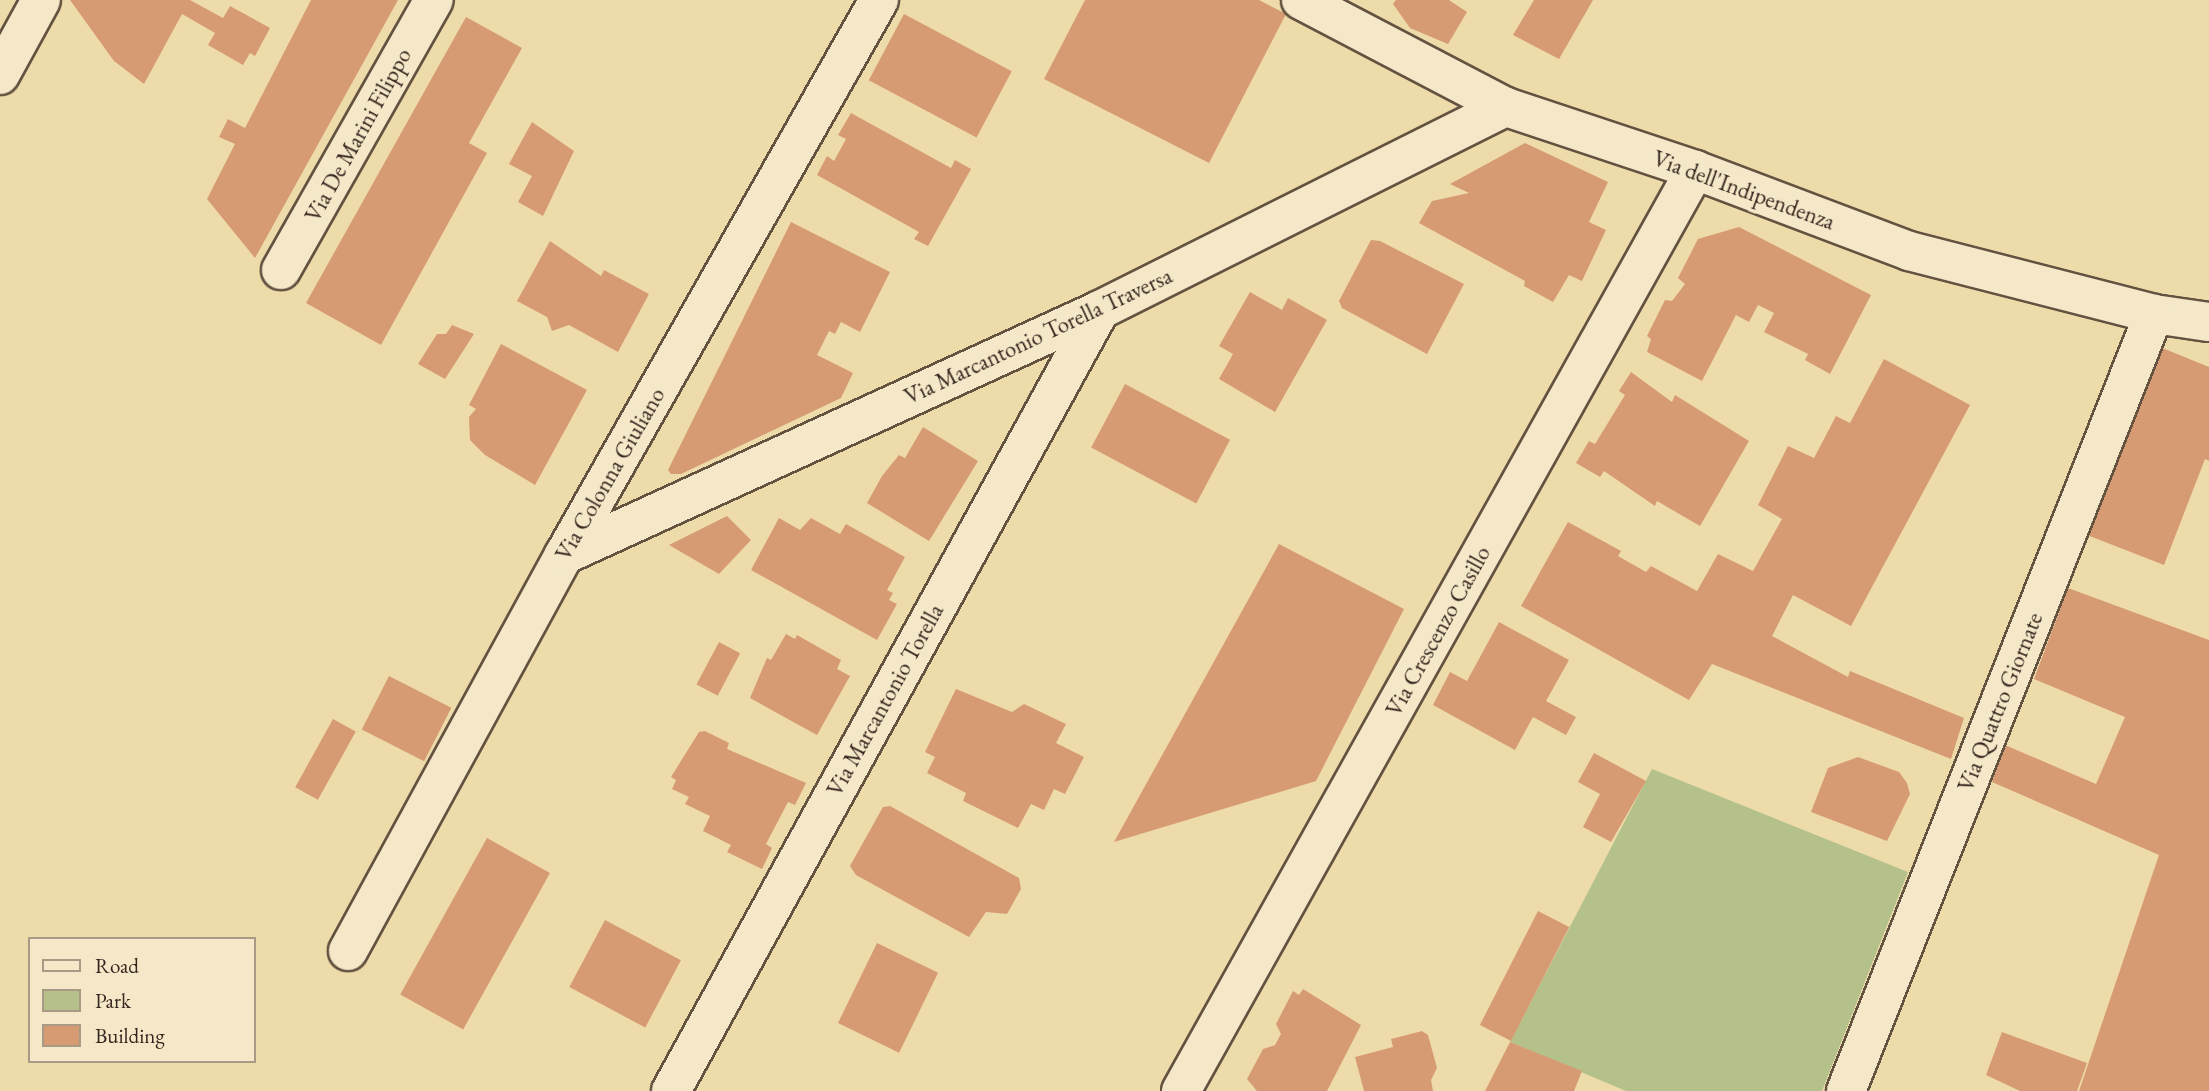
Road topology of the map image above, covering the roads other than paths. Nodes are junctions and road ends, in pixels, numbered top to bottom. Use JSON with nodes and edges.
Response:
{"nodes":[{"id":1,"x":41,"y":0,"type":"edge"},
{"id":2,"x":434,"y":0,"type":"edge"},
{"id":3,"x":879,"y":0,"type":"edge"},
{"id":4,"x":1301,"y":0,"type":"edge"},
{"id":5,"x":0,"y":75,"type":"edge"},
{"id":6,"x":1506,"y":107,"type":"junction"},
{"id":7,"x":1695,"y":170,"type":"junction"},
{"id":8,"x":281,"y":270,"type":"dead end"},
{"id":9,"x":1100,"y":310,"type":"junction"},
{"id":10,"x":2154,"y":314,"type":"junction"},
{"id":11,"x":2209,"y":322,"type":"edge"},
{"id":12,"x":564,"y":555,"type":"junction"},
{"id":13,"x":348,"y":951,"type":"dead end"},
{"id":14,"x":671,"y":1091,"type":"edge"},
{"id":15,"x":1181,"y":1091,"type":"edge"},
{"id":16,"x":1846,"y":1091,"type":"edge"}],
"edges":[{"from":1,"to":5,"type":"street"},
{"from":2,"to":8,"type":"street","name":"Via De Marini Filippo"},
{"from":3,"to":12,"type":"street","name":"Via Colonna Giuliano"},
{"from":4,"to":6,"type":"street","name":"Via dell'Indipendenza"},
{"from":6,"to":7,"type":"street","name":"Via dell'Indipendenza"},
{"from":6,"to":9,"type":"street","name":"Via Marcantonio Torella Traversa"},
{"from":7,"to":10,"type":"street","name":"Via dell'Indipendenza"},
{"from":7,"to":15,"type":"street","name":"Via Crescenzo Casillo"},
{"from":9,"to":12,"type":"street","name":"Via Marcantonio Torella Traversa"},
{"from":9,"to":14,"type":"street","name":"Via Marcantonio Torella"},
{"from":10,"to":11,"type":"street","name":"Via dell'Indipendenza"},
{"from":10,"to":16,"type":"street","name":"Via Quattro Giornate"},
{"from":12,"to":13,"type":"street","name":"Via Colonna Giuliano"}]}
